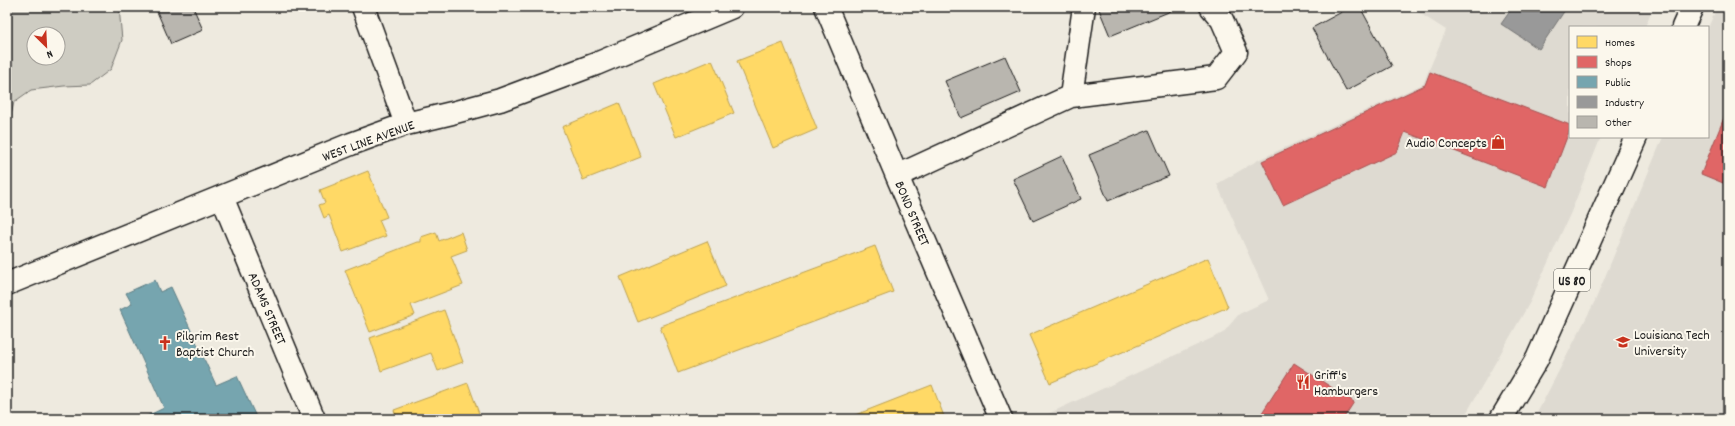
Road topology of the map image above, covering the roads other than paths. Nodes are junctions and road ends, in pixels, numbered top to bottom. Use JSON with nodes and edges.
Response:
{"nodes":[{"id":1,"x":363,"y":7,"type":"edge"},
{"id":2,"x":732,"y":7,"type":"edge"},
{"id":3,"x":826,"y":7,"type":"edge"},
{"id":4,"x":1084,"y":7,"type":"edge"},
{"id":5,"x":1211,"y":7,"type":"edge"},
{"id":6,"x":1692,"y":7,"type":"edge"},
{"id":7,"x":1683,"y":26,"type":"edge"},
{"id":8,"x":1071,"y":96,"type":"junction"},
{"id":9,"x":406,"y":124,"type":"junction"},
{"id":10,"x":1636,"y":138,"type":"edge"},
{"id":11,"x":897,"y":176,"type":"junction"},
{"id":12,"x":222,"y":197,"type":"junction"},
{"id":13,"x":7,"y":284,"type":"edge"},
{"id":14,"x":314,"y":419,"type":"edge"},
{"id":15,"x":1001,"y":419,"type":"edge"},
{"id":16,"x":1501,"y":419,"type":"edge"}],
"edges":[{"from":1,"to":9,"type":"street"},
{"from":2,"to":9,"type":"street","name":"WEST LINE AVENUE"},
{"from":3,"to":11,"type":"street","name":"BOND STREET"},
{"from":4,"to":8,"type":"street"},
{"from":5,"to":8,"type":"street"},
{"from":6,"to":7,"type":"street"},
{"from":8,"to":11,"type":"street"},
{"from":9,"to":12,"type":"street","name":"WEST LINE AVENUE"},
{"from":10,"to":16,"type":"street","number":"US 80"},
{"from":11,"to":15,"type":"street","name":"BOND STREET"},
{"from":12,"to":13,"type":"street","name":"WEST LINE AVENUE"},
{"from":12,"to":14,"type":"street","name":"ADAMS STREET"}]}
